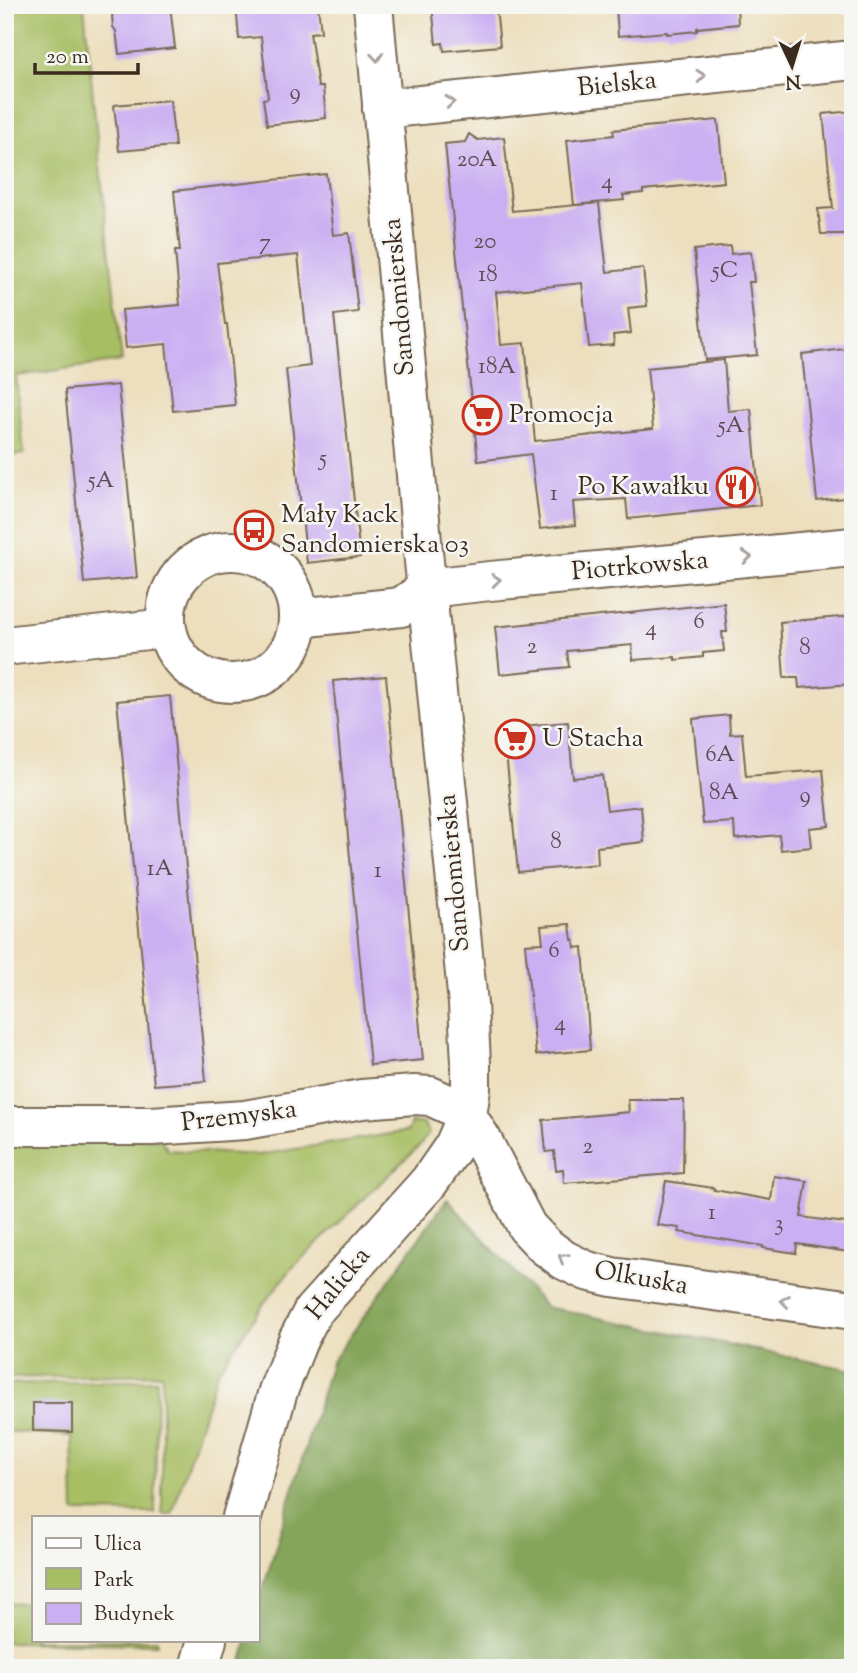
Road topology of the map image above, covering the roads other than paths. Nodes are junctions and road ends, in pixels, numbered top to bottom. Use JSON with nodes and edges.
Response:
{"nodes":[{"id":1,"x":373,"y":5,"type":"edge"},
{"id":2,"x":853,"y":60,"type":"edge"},
{"id":3,"x":382,"y":109,"type":"junction"},
{"id":4,"x":853,"y":547,"type":"edge"},
{"id":5,"x":428,"y":589,"type":"junction"},
{"id":6,"x":299,"y":618,"type":"junction"},
{"id":7,"x":166,"y":628,"type":"junction"},
{"id":8,"x":5,"y":646,"type":"edge"},
{"id":9,"x":467,"y":1115,"type":"junction"},
{"id":10,"x":5,"y":1126,"type":"edge"},
{"id":11,"x":853,"y":1310,"type":"edge"},
{"id":12,"x":242,"y":1516,"type":"edge"},
{"id":13,"x":206,"y":1642,"type":"edge"},
{"id":14,"x":199,"y":1668,"type":"edge"}],
"edges":[{"from":1,"to":3,"type":"street","name":"Sandomierska","one_way":true},
{"from":3,"to":2,"type":"street","name":"Bielska","one_way":true},
{"from":3,"to":5,"type":"street","name":"Sandomierska"},
{"from":5,"to":4,"type":"street","name":"Piotrkowska","one_way":true},
{"from":5,"to":6,"type":"street"},
{"from":5,"to":9,"type":"street","name":"Sandomierska"},
{"from":6,"to":7,"type":"street"},
{"from":6,"to":7,"type":"street"},
{"from":7,"to":8,"type":"street"},
{"from":9,"to":10,"type":"street","name":"Przemyska"},
{"from":11,"to":9,"type":"street","name":"Olkuska","one_way":true},
{"from":9,"to":12,"type":"street","name":"Halicka"},
{"from":13,"to":14,"type":"street"}]}
